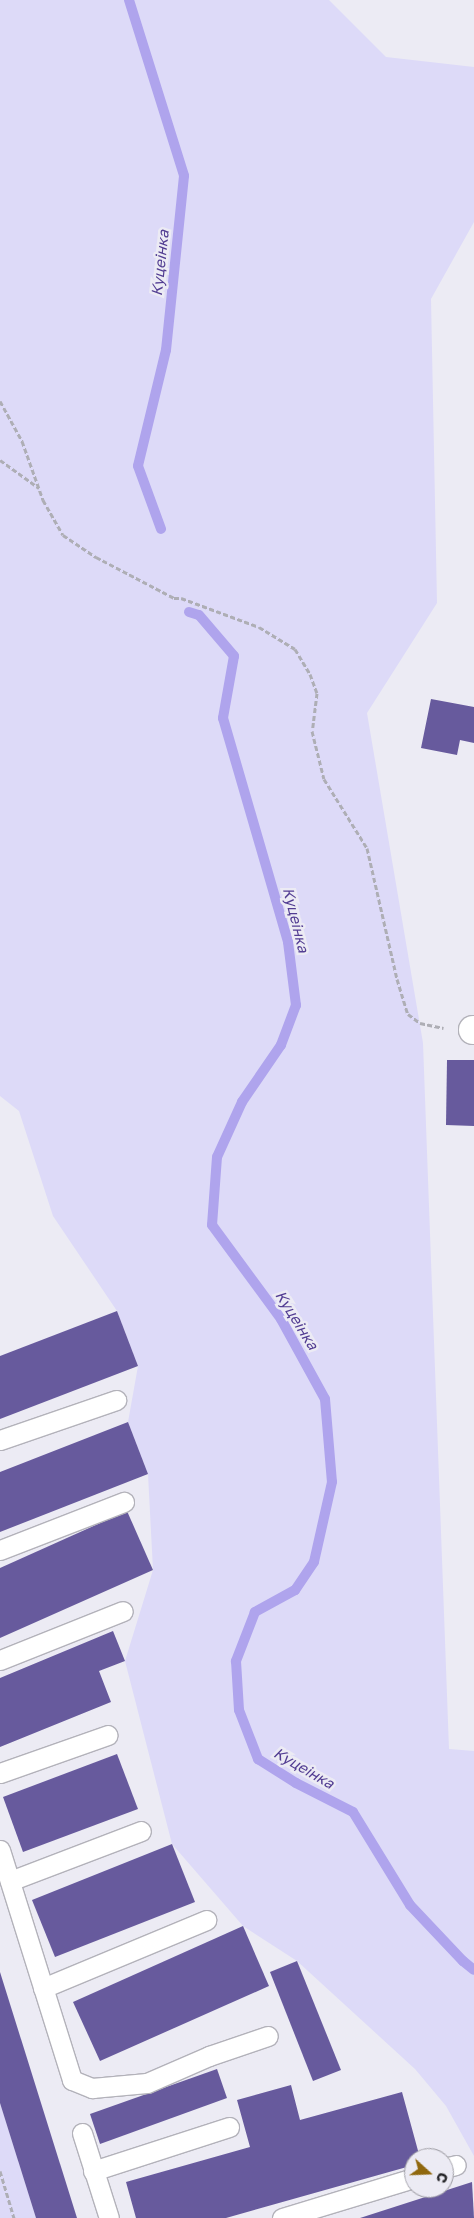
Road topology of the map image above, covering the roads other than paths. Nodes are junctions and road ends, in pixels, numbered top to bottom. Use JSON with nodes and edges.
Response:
{"nodes":[{"id":1,"x":116,"y":1400,"type":"dead end"},
{"id":2,"x":0,"y":1440,"type":"edge"},
{"id":3,"x":124,"y":1502,"type":"dead end"},
{"id":4,"x":0,"y":1550,"type":"edge"},
{"id":5,"x":122,"y":1611,"type":"dead end"},
{"id":6,"x":0,"y":1660,"type":"edge"},
{"id":7,"x":108,"y":1735,"type":"dead end"},
{"id":8,"x":0,"y":1772,"type":"edge"},
{"id":9,"x":141,"y":1831,"type":"dead end"},
{"id":10,"x":0,"y":1850,"type":"edge"},
{"id":11,"x":10,"y":1881,"type":"junction"},
{"id":12,"x":206,"y":1920,"type":"dead end"},
{"id":13,"x":43,"y":1988,"type":"junction"},
{"id":14,"x":268,"y":2036,"type":"dead end"},
{"id":15,"x":229,"y":2127,"type":"dead end"},
{"id":16,"x":82,"y":2133,"type":"dead end"},
{"id":17,"x":93,"y":2171,"type":"junction"},
{"id":18,"x":404,"y":2181,"type":"edge"},
{"id":19,"x":108,"y":2218,"type":"edge"},
{"id":20,"x":282,"y":2218,"type":"edge"}],
"edges":[{"from":1,"to":2,"type":"lane"},
{"from":3,"to":4,"type":"lane"},
{"from":5,"to":6,"type":"lane"},
{"from":7,"to":8,"type":"lane"},
{"from":9,"to":11,"type":"lane"},
{"from":10,"to":11,"type":"lane"},
{"from":11,"to":13,"type":"lane"},
{"from":12,"to":13,"type":"lane"},
{"from":13,"to":14,"type":"lane"},
{"from":15,"to":17,"type":"lane"},
{"from":16,"to":17,"type":"lane"},
{"from":17,"to":19,"type":"lane"},
{"from":18,"to":20,"type":"lane"}]}
